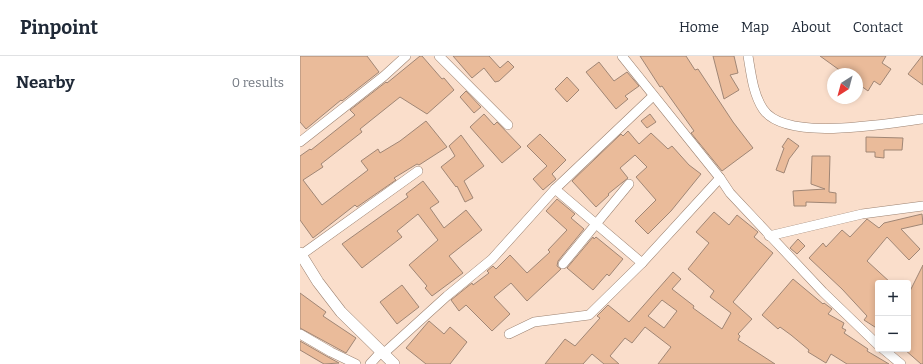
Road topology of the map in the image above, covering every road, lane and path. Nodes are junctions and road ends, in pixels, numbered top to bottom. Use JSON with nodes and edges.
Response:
{"nodes":[{"id":1,"x":406,"y":56,"type":"edge"},
{"id":2,"x":439,"y":56,"type":"edge"},
{"id":3,"x":622,"y":56,"type":"edge"},
{"id":4,"x":748,"y":56,"type":"edge"},
{"id":5,"x":654,"y":96,"type":"junction"},
{"id":6,"x":923,"y":119,"type":"edge"},
{"id":7,"x":508,"y":125,"type":"dead end"},
{"id":8,"x":300,"y":142,"type":"edge"},
{"id":9,"x":418,"y":171,"type":"dead end"},
{"id":10,"x":720,"y":178,"type":"junction"},
{"id":11,"x":629,"y":184,"type":"dead end"},
{"id":12,"x":555,"y":189,"type":"junction"},
{"id":13,"x":923,"y":206,"type":"edge"},
{"id":14,"x":596,"y":223,"type":"junction"},
{"id":15,"x":769,"y":236,"type":"junction"},
{"id":16,"x":301,"y":254,"type":"edge"},
{"id":17,"x":563,"y":264,"type":"dead end"},
{"id":18,"x":642,"y":264,"type":"junction"},
{"id":19,"x":300,"y":334,"type":"edge"},
{"id":20,"x":509,"y":334,"type":"dead end"},
{"id":21,"x":875,"y":342,"type":"edge"},
{"id":22,"x":887,"y":352,"type":"edge"},
{"id":23,"x":382,"y":353,"type":"junction"},
{"id":24,"x":356,"y":364,"type":"edge"},
{"id":25,"x":370,"y":364,"type":"edge"},
{"id":26,"x":394,"y":364,"type":"edge"},
{"id":27,"x":901,"y":364,"type":"edge"}],
"edges":[{"from":1,"to":8,"type":"street"},
{"from":2,"to":7,"type":"street"},
{"from":3,"to":5,"type":"street"},
{"from":4,"to":6,"type":"street"},
{"from":5,"to":10,"type":"street"},
{"from":5,"to":12,"type":"street"},
{"from":9,"to":16,"type":"street"},
{"from":10,"to":15,"type":"street"},
{"from":10,"to":18,"type":"street"},
{"from":11,"to":14,"type":"street"},
{"from":12,"to":14,"type":"street"},
{"from":12,"to":23,"type":"street"},
{"from":13,"to":15,"type":"street"},
{"from":14,"to":17,"type":"street"},
{"from":14,"to":18,"type":"street"},
{"from":15,"to":21,"type":"street"},
{"from":16,"to":23,"type":"street"},
{"from":18,"to":20,"type":"street"},
{"from":19,"to":24,"type":"street"},
{"from":22,"to":27,"type":"street"},
{"from":23,"to":25,"type":"street"},
{"from":23,"to":26,"type":"street"}]}
